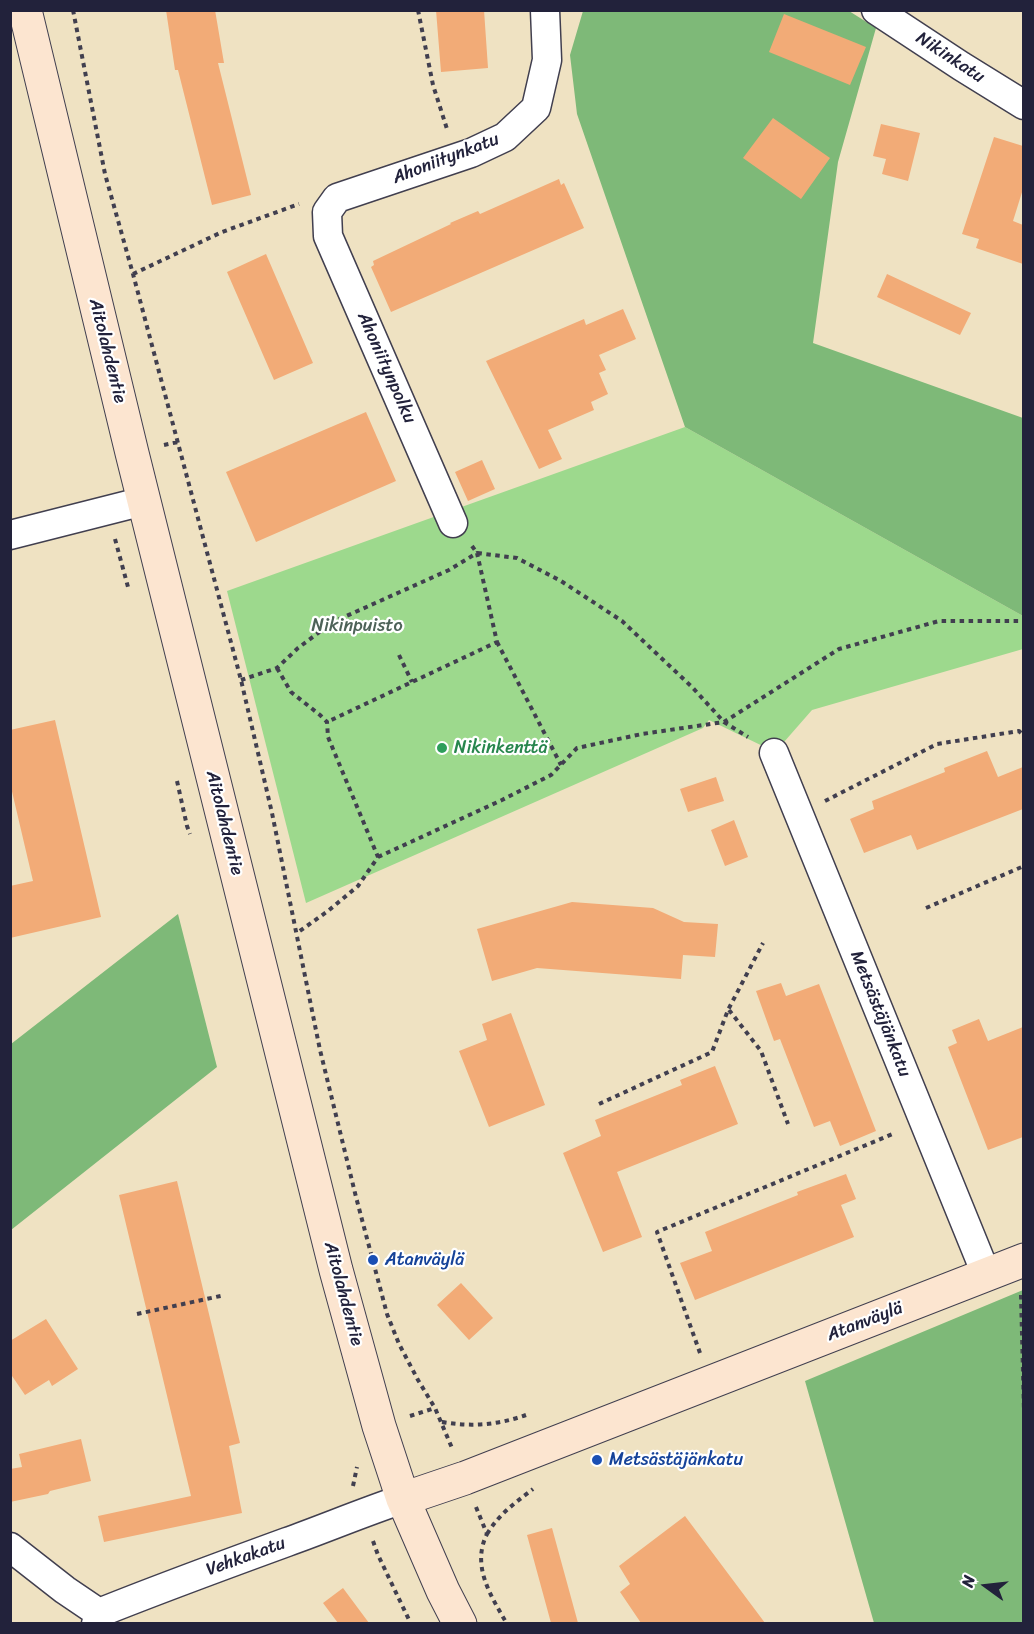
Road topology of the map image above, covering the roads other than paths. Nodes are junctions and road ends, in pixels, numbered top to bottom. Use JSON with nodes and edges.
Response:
{"nodes":[{"id":1,"x":25,"y":10,"type":"edge"},
{"id":2,"x":545,"y":10,"type":"edge"},
{"id":3,"x":876,"y":10,"type":"edge"},
{"id":4,"x":1023,"y":105,"type":"edge"},
{"id":5,"x":327,"y":212,"type":"joint"},
{"id":6,"x":144,"y":501,"type":"junction"},
{"id":7,"x":453,"y":523,"type":"road end"},
{"id":8,"x":10,"y":535,"type":"edge"},
{"id":9,"x":774,"y":753,"type":"road end"},
{"id":10,"x":1023,"y":1260,"type":"edge"},
{"id":11,"x":986,"y":1274,"type":"junction"},
{"id":12,"x":403,"y":1499,"type":"junction"},
{"id":13,"x":10,"y":1547,"type":"edge"},
{"id":14,"x":97,"y":1618,"type":"edge"},
{"id":15,"x":460,"y":1623,"type":"edge"}],
"edges":[{"from":1,"to":6,"type":"main road","name":"Aitolahdentie"},
{"from":2,"to":5,"type":"street","name":"Ahoniitynkatu"},
{"from":3,"to":4,"type":"street","name":"Nikinkatu"},
{"from":5,"to":7,"type":"street","name":"Ahoniitynpolku"},
{"from":6,"to":8,"type":"street"},
{"from":6,"to":12,"type":"main road","name":"Aitolahdentie"},
{"from":9,"to":11,"type":"street","name":"Metsästäjänkatu"},
{"from":10,"to":11,"type":"main road","name":"Atanväylä"},
{"from":11,"to":12,"type":"main road","name":"Atanväylä"},
{"from":12,"to":14,"type":"street","name":"Vehkakatu"},
{"from":12,"to":15,"type":"main road","name":"Aitolahdentie"},
{"from":13,"to":14,"type":"street"}]}
